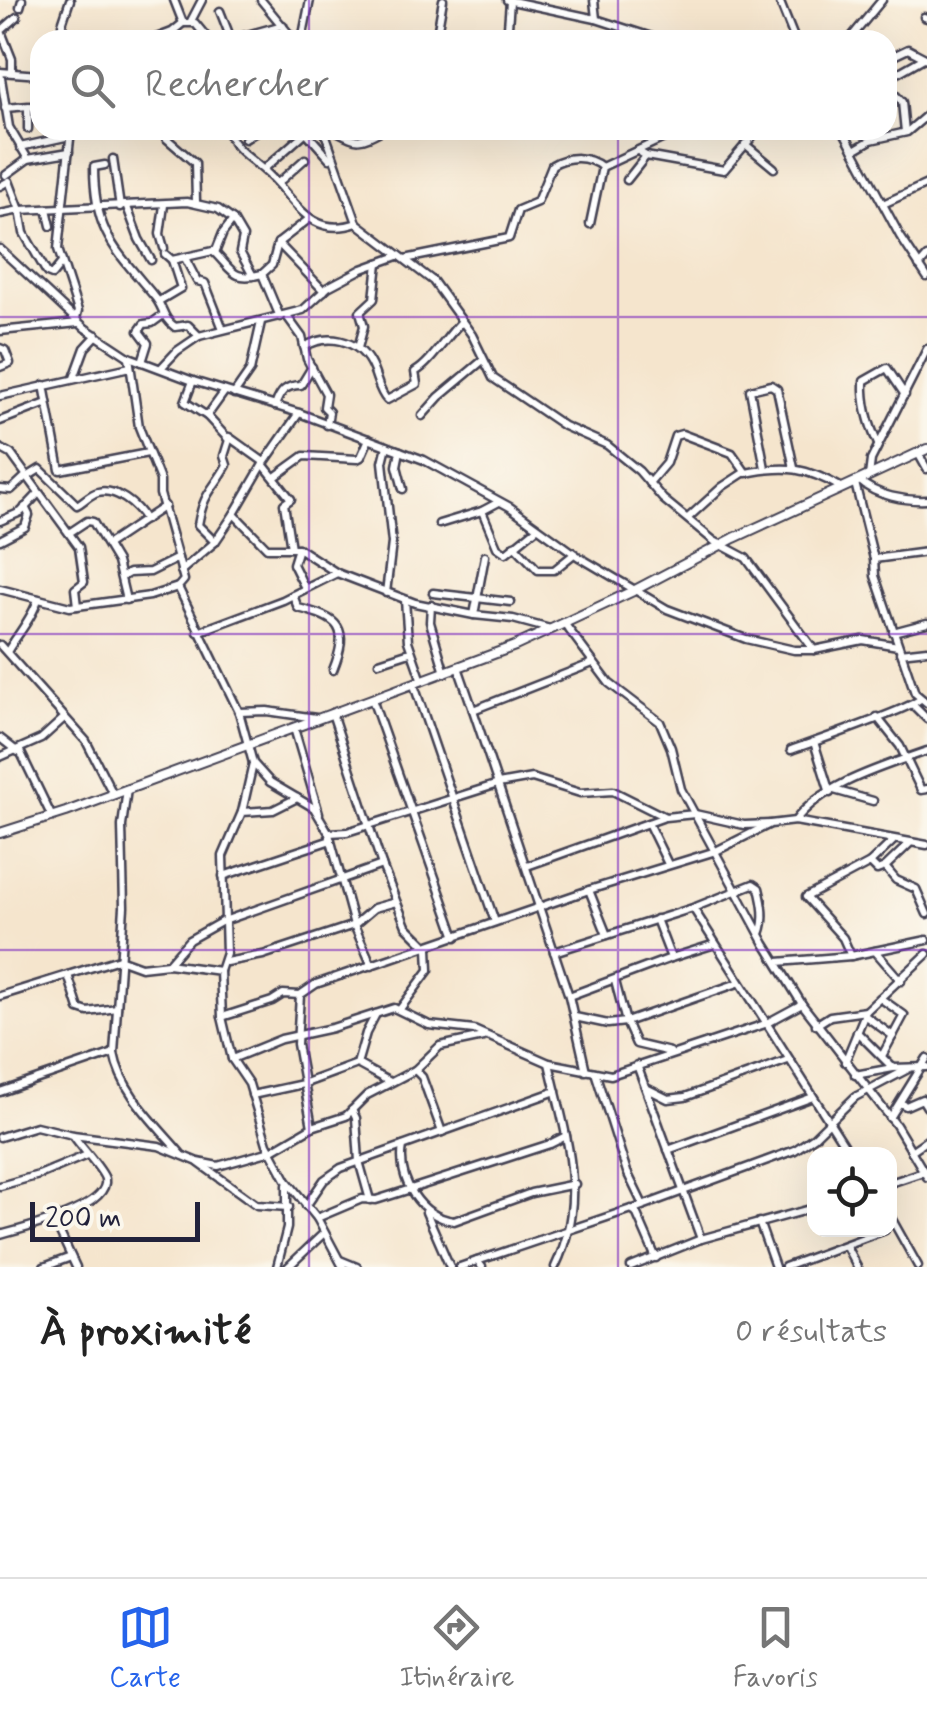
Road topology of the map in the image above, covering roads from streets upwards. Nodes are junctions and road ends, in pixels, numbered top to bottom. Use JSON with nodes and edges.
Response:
{"nodes":[{"id":1,"x":70,"y":0,"type":"edge"},
{"id":2,"x":174,"y":0,"type":"edge"},
{"id":3,"x":202,"y":0,"type":"edge"},
{"id":4,"x":262,"y":0,"type":"edge"},
{"id":5,"x":310,"y":0,"type":"edge"},
{"id":6,"x":442,"y":0,"type":"edge"},
{"id":7,"x":594,"y":0,"type":"edge"},
{"id":8,"x":779,"y":0,"type":"edge"},
{"id":9,"x":882,"y":0,"type":"edge"},
{"id":10,"x":508,"y":1,"type":"edge"},
{"id":11,"x":220,"y":11,"type":"dead end"},
{"id":12,"x":17,"y":17,"type":"dead end"},
{"id":13,"x":596,"y":19,"type":"junction"},
{"id":14,"x":187,"y":22,"type":"junction"},
{"id":15,"x":282,"y":25,"type":"junction"},
{"id":16,"x":62,"y":30,"type":"edge"},
{"id":17,"x":179,"y":30,"type":"edge"},
{"id":18,"x":204,"y":30,"type":"edge"},
{"id":19,"x":227,"y":30,"type":"edge"},
{"id":20,"x":265,"y":30,"type":"edge"},
{"id":21,"x":286,"y":30,"type":"edge"},
{"id":22,"x":304,"y":30,"type":"edge"},
{"id":23,"x":438,"y":30,"type":"edge"},
{"id":24,"x":507,"y":30,"type":"edge"},
{"id":25,"x":630,"y":30,"type":"edge"},
{"id":26,"x":792,"y":30,"type":"edge"},
{"id":27,"x":857,"y":30,"type":"edge"},
{"id":28,"x":897,"y":54,"type":"edge"},
{"id":29,"x":926,"y":59,"type":"edge"},
{"id":30,"x":0,"y":72,"type":"edge"},
{"id":31,"x":12,"y":72,"type":"junction"},
{"id":32,"x":30,"y":74,"type":"edge"},
{"id":33,"x":897,"y":77,"type":"edge"},
{"id":34,"x":897,"y":96,"type":"edge"},
{"id":35,"x":30,"y":106,"type":"joint"},
{"id":36,"x":5,"y":108,"type":"junction"},
{"id":37,"x":927,"y":115,"type":"edge"},
{"id":38,"x":28,"y":129,"type":"dead end"},
{"id":39,"x":906,"y":132,"type":"junction"},
{"id":40,"x":897,"y":134,"type":"edge"},
{"id":41,"x":45,"y":140,"type":"edge"},
{"id":42,"x":70,"y":140,"type":"edge"},
{"id":43,"x":168,"y":140,"type":"edge"},
{"id":44,"x":232,"y":140,"type":"edge"},
{"id":45,"x":296,"y":140,"type":"edge"},
{"id":46,"x":312,"y":140,"type":"edge"},
{"id":47,"x":327,"y":140,"type":"edge"},
{"id":48,"x":660,"y":140,"type":"edge"},
{"id":49,"x":748,"y":140,"type":"edge"},
{"id":50,"x":848,"y":140,"type":"edge"},
{"id":51,"x":871,"y":140,"type":"edge"},
{"id":52,"x":744,"y":144,"type":"junction"},
{"id":53,"x":20,"y":147,"type":"junction"},
{"id":54,"x":854,"y":150,"type":"junction"},
{"id":55,"x":637,"y":151,"type":"junction"},
{"id":56,"x":69,"y":152,"type":"junction"},
{"id":57,"x":646,"y":156,"type":"junction"},
{"id":58,"x":28,"y":159,"type":"junction"},
{"id":59,"x":113,"y":159,"type":"dead end"},
{"id":60,"x":305,"y":159,"type":"dead end"},
{"id":61,"x":333,"y":160,"type":"junction"},
{"id":62,"x":104,"y":165,"type":"dead end"},
{"id":63,"x":0,"y":167,"type":"edge"},
{"id":64,"x":602,"y":167,"type":"junction"},
{"id":65,"x":774,"y":168,"type":"dead end"},
{"id":66,"x":264,"y":170,"type":"junction"},
{"id":67,"x":7,"y":178,"type":"junction"},
{"id":68,"x":627,"y":180,"type":"dead end"},
{"id":69,"x":278,"y":183,"type":"junction"},
{"id":70,"x":927,"y":184,"type":"edge"},
{"id":71,"x":0,"y":186,"type":"edge"},
{"id":72,"x":196,"y":202,"type":"junction"},
{"id":73,"x":883,"y":204,"type":"junction"},
{"id":74,"x":164,"y":205,"type":"junction"},
{"id":75,"x":96,"y":207,"type":"junction"},
{"id":76,"x":124,"y":207,"type":"junction"},
{"id":77,"x":62,"y":208,"type":"junction"},
{"id":78,"x":47,"y":209,"type":"junction"},
{"id":79,"x":20,"y":210,"type":"junction"},
{"id":80,"x":0,"y":214,"type":"edge"},
{"id":81,"x":309,"y":219,"type":"junction"},
{"id":82,"x":233,"y":220,"type":"junction"},
{"id":83,"x":357,"y":224,"type":"junction"},
{"id":84,"x":590,"y":224,"type":"dead end"},
{"id":85,"x":51,"y":226,"type":"dead end"},
{"id":86,"x":278,"y":244,"type":"junction"},
{"id":87,"x":215,"y":252,"type":"junction"},
{"id":88,"x":2,"y":253,"type":"edge"},
{"id":89,"x":167,"y":254,"type":"junction"},
{"id":90,"x":927,"y":257,"type":"edge"},
{"id":91,"x":185,"y":258,"type":"junction"},
{"id":92,"x":401,"y":258,"type":"junction"},
{"id":93,"x":151,"y":260,"type":"dead end"},
{"id":94,"x":378,"y":263,"type":"junction"},
{"id":95,"x":60,"y":264,"type":"junction"},
{"id":96,"x":918,"y":266,"type":"junction"},
{"id":97,"x":262,"y":274,"type":"junction"},
{"id":98,"x":253,"y":276,"type":"junction"},
{"id":99,"x":927,"y":277,"type":"edge"},
{"id":100,"x":324,"y":290,"type":"junction"},
{"id":101,"x":159,"y":301,"type":"junction"},
{"id":102,"x":163,"y":315,"type":"junction"},
{"id":103,"x":283,"y":316,"type":"junction"},
{"id":104,"x":78,"y":321,"type":"junction"},
{"id":105,"x":262,"y":322,"type":"junction"},
{"id":106,"x":462,"y":322,"type":"junction"},
{"id":107,"x":223,"y":329,"type":"junction"},
{"id":108,"x":0,"y":331,"type":"edge"},
{"id":109,"x":96,"y":335,"type":"junction"},
{"id":110,"x":200,"y":336,"type":"junction"},
{"id":111,"x":304,"y":347,"type":"junction"},
{"id":112,"x":0,"y":348,"type":"edge"},
{"id":113,"x":358,"y":348,"type":"junction"},
{"id":114,"x":927,"y":349,"type":"edge"},
{"id":115,"x":130,"y":356,"type":"junction"},
{"id":116,"x":482,"y":361,"type":"junction"},
{"id":117,"x":142,"y":362,"type":"junction"},
{"id":118,"x":0,"y":367,"type":"edge"},
{"id":119,"x":130,"y":367,"type":"junction"},
{"id":120,"x":312,"y":367,"type":"junction"},
{"id":121,"x":162,"y":368,"type":"junction"},
{"id":122,"x":74,"y":378,"type":"junction"},
{"id":123,"x":193,"y":380,"type":"junction"},
{"id":124,"x":44,"y":386,"type":"junction"},
{"id":125,"x":229,"y":392,"type":"junction"},
{"id":126,"x":905,"y":395,"type":"junction"},
{"id":127,"x":0,"y":396,"type":"edge"},
{"id":128,"x":47,"y":403,"type":"junction"},
{"id":129,"x":276,"y":406,"type":"junction"},
{"id":130,"x":299,"y":413,"type":"junction"},
{"id":131,"x":207,"y":416,"type":"junction"},
{"id":132,"x":422,"y":416,"type":"dead end"},
{"id":133,"x":0,"y":421,"type":"edge"},
{"id":134,"x":328,"y":424,"type":"junction"},
{"id":135,"x":228,"y":437,"type":"junction"},
{"id":136,"x":368,"y":439,"type":"junction"},
{"id":137,"x":387,"y":446,"type":"junction"},
{"id":138,"x":879,"y":446,"type":"junction"},
{"id":139,"x":0,"y":448,"type":"edge"},
{"id":140,"x":400,"y":450,"type":"junction"},
{"id":141,"x":923,"y":451,"type":"edge"},
{"id":142,"x":148,"y":453,"type":"junction"},
{"id":143,"x":264,"y":463,"type":"junction"},
{"id":144,"x":766,"y":468,"type":"junction"},
{"id":145,"x":794,"y":468,"type":"junction"},
{"id":146,"x":927,"y":468,"type":"edge"},
{"id":147,"x":745,"y":472,"type":"junction"},
{"id":148,"x":275,"y":476,"type":"junction"},
{"id":149,"x":27,"y":477,"type":"junction"},
{"id":150,"x":862,"y":480,"type":"junction"},
{"id":151,"x":649,"y":483,"type":"junction"},
{"id":152,"x":842,"y":488,"type":"junction"},
{"id":153,"x":0,"y":489,"type":"edge"},
{"id":154,"x":403,"y":489,"type":"dead end"},
{"id":155,"x":38,"y":494,"type":"junction"},
{"id":156,"x":927,"y":500,"type":"edge"},
{"id":157,"x":500,"y":502,"type":"junction"},
{"id":158,"x":165,"y":506,"type":"junction"},
{"id":159,"x":25,"y":507,"type":"junction"},
{"id":160,"x":482,"y":512,"type":"junction"},
{"id":161,"x":234,"y":514,"type":"junction"},
{"id":162,"x":688,"y":518,"type":"junction"},
{"id":163,"x":145,"y":520,"type":"junction"},
{"id":164,"x":0,"y":521,"type":"edge"},
{"id":165,"x":439,"y":524,"type":"dead end"},
{"id":166,"x":537,"y":528,"type":"junction"},
{"id":167,"x":69,"y":532,"type":"junction"},
{"id":168,"x":0,"y":540,"type":"edge"},
{"id":169,"x":215,"y":542,"type":"junction"},
{"id":170,"x":108,"y":544,"type":"junction"},
{"id":171,"x":514,"y":545,"type":"junction"},
{"id":172,"x":720,"y":545,"type":"junction"},
{"id":173,"x":294,"y":548,"type":"junction"},
{"id":174,"x":927,"y":552,"type":"edge"},
{"id":175,"x":574,"y":554,"type":"junction"},
{"id":176,"x":485,"y":556,"type":"dead end"},
{"id":177,"x":178,"y":558,"type":"junction"},
{"id":178,"x":874,"y":560,"type":"junction"},
{"id":179,"x":181,"y":571,"type":"junction"},
{"id":180,"x":337,"y":573,"type":"junction"},
{"id":181,"x":122,"y":577,"type":"junction"},
{"id":182,"x":178,"y":587,"type":"junction"},
{"id":183,"x":305,"y":588,"type":"junction"},
{"id":184,"x":0,"y":589,"type":"edge"},
{"id":185,"x":632,"y":591,"type":"junction"},
{"id":186,"x":432,"y":592,"type":"dead end"},
{"id":187,"x":386,"y":593,"type":"junction"},
{"id":188,"x":292,"y":595,"type":"junction"},
{"id":189,"x":38,"y":599,"type":"junction"},
{"id":190,"x":476,"y":599,"type":"junction"},
{"id":191,"x":126,"y":600,"type":"junction"},
{"id":192,"x":405,"y":600,"type":"junction"},
{"id":193,"x":511,"y":602,"type":"dead end"},
{"id":194,"x":431,"y":605,"type":"junction"},
{"id":195,"x":78,"y":606,"type":"junction"},
{"id":196,"x":474,"y":615,"type":"junction"},
{"id":197,"x":564,"y":623,"type":"junction"},
{"id":198,"x":927,"y":623,"type":"edge"},
{"id":199,"x":551,"y":629,"type":"junction"},
{"id":200,"x":198,"y":632,"type":"junction"},
{"id":201,"x":893,"y":632,"type":"junction"},
{"id":202,"x":0,"y":644,"type":"edge"},
{"id":203,"x":899,"y":649,"type":"junction"},
{"id":204,"x":814,"y":650,"type":"junction"},
{"id":205,"x":927,"y":650,"type":"edge"},
{"id":206,"x":7,"y":652,"type":"junction"},
{"id":207,"x":410,"y":652,"type":"junction"},
{"id":208,"x":380,"y":662,"type":"dead end"},
{"id":209,"x":594,"y":663,"type":"junction"},
{"id":210,"x":458,"y":667,"type":"junction"},
{"id":211,"x":332,"y":670,"type":"dead end"},
{"id":212,"x":445,"y":673,"type":"junction"},
{"id":213,"x":418,"y":683,"type":"junction"},
{"id":214,"x":372,"y":699,"type":"junction"},
{"id":215,"x":924,"y":702,"type":"edge"},
{"id":216,"x":914,"y":706,"type":"junction"},
{"id":217,"x":473,"y":710,"type":"junction"},
{"id":218,"x":239,"y":712,"type":"junction"},
{"id":219,"x":332,"y":713,"type":"junction"},
{"id":220,"x":877,"y":717,"type":"junction"},
{"id":221,"x":317,"y":718,"type":"junction"},
{"id":222,"x":64,"y":719,"type":"junction"},
{"id":223,"x":927,"y":719,"type":"edge"},
{"id":224,"x":294,"y":728,"type":"junction"},
{"id":225,"x":0,"y":738,"type":"edge"},
{"id":226,"x":814,"y":742,"type":"junction"},
{"id":227,"x":246,"y":745,"type":"junction"},
{"id":228,"x":792,"y":750,"type":"dead end"},
{"id":229,"x":19,"y":751,"type":"junction"},
{"id":230,"x":927,"y":751,"type":"edge"},
{"id":231,"x":0,"y":757,"type":"edge"},
{"id":232,"x":907,"y":758,"type":"junction"},
{"id":233,"x":253,"y":762,"type":"junction"},
{"id":234,"x":498,"y":784,"type":"junction"},
{"id":235,"x":128,"y":789,"type":"junction"},
{"id":236,"x":927,"y":789,"type":"edge"},
{"id":237,"x":832,"y":792,"type":"junction"},
{"id":238,"x":112,"y":794,"type":"junction"},
{"id":239,"x":453,"y":797,"type":"junction"},
{"id":240,"x":297,"y":798,"type":"junction"},
{"id":241,"x":874,"y":801,"type":"dead end"},
{"id":242,"x":412,"y":810,"type":"junction"},
{"id":243,"x":242,"y":812,"type":"junction"},
{"id":244,"x":695,"y":814,"type":"junction"},
{"id":245,"x":320,"y":816,"type":"junction"},
{"id":246,"x":52,"y":817,"type":"junction"},
{"id":247,"x":665,"y":817,"type":"junction"},
{"id":248,"x":794,"y":821,"type":"junction"},
{"id":249,"x":368,"y":823,"type":"junction"},
{"id":250,"x":648,"y":823,"type":"junction"},
{"id":251,"x":770,"y":824,"type":"junction"},
{"id":252,"x":0,"y":833,"type":"edge"},
{"id":253,"x":330,"y":837,"type":"junction"},
{"id":254,"x":894,"y":840,"type":"junction"},
{"id":255,"x":910,"y":844,"type":"junction"},
{"id":256,"x":927,"y":844,"type":"edge"},
{"id":257,"x":716,"y":851,"type":"junction"},
{"id":258,"x":870,"y":862,"type":"junction"},
{"id":259,"x":668,"y":864,"type":"junction"},
{"id":260,"x":382,"y":865,"type":"junction"},
{"id":261,"x":527,"y":866,"type":"junction"},
{"id":262,"x":884,"y":867,"type":"junction"},
{"id":263,"x":224,"y":876,"type":"junction"},
{"id":264,"x":343,"y":880,"type":"junction"},
{"id":265,"x":589,"y":890,"type":"junction"},
{"id":266,"x":735,"y":890,"type":"junction"},
{"id":267,"x":396,"y":902,"type":"junction"},
{"id":268,"x":541,"y":906,"type":"junction"},
{"id":269,"x":693,"y":908,"type":"junction"},
{"id":270,"x":927,"y":914,"type":"edge"},
{"id":271,"x":656,"y":919,"type":"junction"},
{"id":272,"x":225,"y":920,"type":"junction"},
{"id":273,"x":496,"y":922,"type":"junction"},
{"id":274,"x":354,"y":925,"type":"junction"},
{"id":275,"x":760,"y":934,"type":"junction"},
{"id":276,"x":607,"y":935,"type":"junction"},
{"id":277,"x":456,"y":937,"type":"junction"},
{"id":278,"x":927,"y":940,"type":"edge"},
{"id":279,"x":716,"y":944,"type":"junction"},
{"id":280,"x":428,"y":948,"type":"junction"},
{"id":281,"x":874,"y":950,"type":"junction"},
{"id":282,"x":554,"y":952,"type":"junction"},
{"id":283,"x":927,"y":954,"type":"edge"},
{"id":284,"x":851,"y":956,"type":"junction"},
{"id":285,"x":119,"y":958,"type":"junction"},
{"id":286,"x":671,"y":958,"type":"junction"},
{"id":287,"x":226,"y":962,"type":"junction"},
{"id":288,"x":778,"y":962,"type":"junction"},
{"id":289,"x":168,"y":964,"type":"junction"},
{"id":290,"x":372,"y":966,"type":"junction"},
{"id":291,"x":220,"y":971,"type":"junction"},
{"id":292,"x":68,"y":975,"type":"junction"},
{"id":293,"x":615,"y":981,"type":"junction"},
{"id":294,"x":901,"y":981,"type":"junction"},
{"id":295,"x":738,"y":983,"type":"junction"},
{"id":296,"x":300,"y":995,"type":"junction"},
{"id":297,"x":0,"y":996,"type":"edge"},
{"id":298,"x":569,"y":996,"type":"junction"},
{"id":299,"x":880,"y":998,"type":"junction"},
{"id":300,"x":802,"y":1004,"type":"junction"},
{"id":301,"x":117,"y":1008,"type":"junction"},
{"id":302,"x":400,"y":1009,"type":"junction"},
{"id":303,"x":865,"y":1013,"type":"junction"},
{"id":304,"x":376,"y":1014,"type":"junction"},
{"id":305,"x":574,"y":1016,"type":"junction"},
{"id":306,"x":222,"y":1017,"type":"junction"},
{"id":307,"x":626,"y":1022,"type":"junction"},
{"id":308,"x":765,"y":1024,"type":"junction"},
{"id":309,"x":816,"y":1025,"type":"junction"},
{"id":310,"x":857,"y":1032,"type":"junction"},
{"id":311,"x":297,"y":1036,"type":"junction"},
{"id":312,"x":485,"y":1036,"type":"junction"},
{"id":313,"x":893,"y":1036,"type":"junction"},
{"id":314,"x":672,"y":1052,"type":"junction"},
{"id":315,"x":114,"y":1053,"type":"junction"},
{"id":316,"x":882,"y":1056,"type":"junction"},
{"id":317,"x":927,"y":1058,"type":"edge"},
{"id":318,"x":232,"y":1059,"type":"junction"},
{"id":319,"x":788,"y":1060,"type":"junction"},
{"id":320,"x":549,"y":1063,"type":"junction"},
{"id":321,"x":357,"y":1064,"type":"junction"},
{"id":322,"x":845,"y":1064,"type":"junction"},
{"id":323,"x":637,"y":1065,"type":"junction"},
{"id":324,"x":893,"y":1068,"type":"junction"},
{"id":325,"x":919,"y":1068,"type":"edge"},
{"id":326,"x":415,"y":1070,"type":"junction"},
{"id":327,"x":591,"y":1072,"type":"junction"},
{"id":328,"x":855,"y":1075,"type":"junction"},
{"id":329,"x":390,"y":1082,"type":"junction"},
{"id":330,"x":303,"y":1084,"type":"junction"},
{"id":331,"x":646,"y":1088,"type":"junction"},
{"id":332,"x":866,"y":1090,"type":"junction"},
{"id":333,"x":556,"y":1091,"type":"junction"},
{"id":334,"x":0,"y":1092,"type":"edge"},
{"id":335,"x":252,"y":1095,"type":"junction"},
{"id":336,"x":813,"y":1097,"type":"junction"},
{"id":337,"x":900,"y":1104,"type":"junction"},
{"id":338,"x":927,"y":1107,"type":"edge"},
{"id":339,"x":352,"y":1110,"type":"junction"},
{"id":340,"x":890,"y":1118,"type":"junction"},
{"id":341,"x":829,"y":1122,"type":"junction"},
{"id":342,"x":312,"y":1128,"type":"junction"},
{"id":343,"x":442,"y":1132,"type":"junction"},
{"id":344,"x":72,"y":1135,"type":"junction"},
{"id":345,"x":566,"y":1136,"type":"junction"},
{"id":346,"x":0,"y":1137,"type":"edge"},
{"id":347,"x":927,"y":1140,"type":"edge"},
{"id":348,"x":403,"y":1146,"type":"junction"},
{"id":349,"x":845,"y":1147,"type":"edge"},
{"id":350,"x":668,"y":1150,"type":"junction"},
{"id":351,"x":271,"y":1151,"type":"junction"},
{"id":352,"x":911,"y":1151,"type":"junction"},
{"id":353,"x":86,"y":1155,"type":"junction"},
{"id":354,"x":183,"y":1156,"type":"junction"},
{"id":355,"x":359,"y":1161,"type":"junction"},
{"id":356,"x":198,"y":1162,"type":"junction"},
{"id":357,"x":926,"y":1173,"type":"edge"},
{"id":358,"x":287,"y":1181,"type":"junction"},
{"id":359,"x":897,"y":1181,"type":"edge"},
{"id":360,"x":575,"y":1184,"type":"junction"},
{"id":361,"x":0,"y":1186,"type":"edge"},
{"id":362,"x":410,"y":1189,"type":"junction"},
{"id":363,"x":683,"y":1190,"type":"junction"},
{"id":364,"x":370,"y":1200,"type":"junction"},
{"id":365,"x":306,"y":1206,"type":"junction"},
{"id":366,"x":643,"y":1206,"type":"junction"},
{"id":367,"x":289,"y":1207,"type":"junction"},
{"id":368,"x":634,"y":1210,"type":"junction"},
{"id":369,"x":807,"y":1210,"type":"edge"},
{"id":370,"x":426,"y":1211,"type":"junction"},
{"id":371,"x":53,"y":1218,"type":"junction"},
{"id":372,"x":317,"y":1218,"type":"junction"},
{"id":373,"x":760,"y":1222,"type":"junction"},
{"id":374,"x":567,"y":1232,"type":"junction"},
{"id":375,"x":324,"y":1233,"type":"junction"},
{"id":376,"x":0,"y":1234,"type":"edge"},
{"id":377,"x":868,"y":1237,"type":"edge"},
{"id":378,"x":896,"y":1237,"type":"edge"},
{"id":379,"x":702,"y":1239,"type":"junction"},
{"id":380,"x":846,"y":1246,"type":"junction"},
{"id":381,"x":70,"y":1257,"type":"junction"},
{"id":382,"x":656,"y":1258,"type":"junction"},
{"id":383,"x":341,"y":1263,"type":"edge"},
{"id":384,"x":927,"y":1263,"type":"edge"},
{"id":385,"x":480,"y":1264,"type":"edge"},
{"id":386,"x":917,"y":1266,"type":"edge"},
{"id":387,"x":44,"y":1267,"type":"edge"},
{"id":388,"x":76,"y":1267,"type":"edge"},
{"id":389,"x":277,"y":1267,"type":"edge"},
{"id":390,"x":288,"y":1267,"type":"edge"},
{"id":391,"x":357,"y":1267,"type":"edge"},
{"id":392,"x":450,"y":1267,"type":"edge"},
{"id":393,"x":460,"y":1267,"type":"edge"},
{"id":394,"x":555,"y":1267,"type":"edge"},
{"id":395,"x":630,"y":1267,"type":"edge"},
{"id":396,"x":775,"y":1267,"type":"edge"},
{"id":397,"x":785,"y":1267,"type":"edge"},
{"id":398,"x":857,"y":1267,"type":"edge"}],
"edges":[{"from":1,"to":16,"type":"street"},
{"from":2,"to":14,"type":"street"},
{"from":3,"to":14,"type":"street"},
{"from":4,"to":15,"type":"street"},
{"from":5,"to":22,"type":"street"},
{"from":6,"to":23,"type":"street"},
{"from":7,"to":13,"type":"street"},
{"from":8,"to":26,"type":"street"},
{"from":9,"to":27,"type":"street"},
{"from":10,"to":13,"type":"street"},
{"from":10,"to":24,"type":"street"},
{"from":11,"to":19,"type":"street"},
{"from":12,"to":31,"type":"street"},
{"from":13,"to":25,"type":"street"},
{"from":14,"to":17,"type":"street"},
{"from":14,"to":18,"type":"street"},
{"from":15,"to":20,"type":"street"},
{"from":15,"to":21,"type":"street"},
{"from":28,"to":29,"type":"street"},
{"from":29,"to":33,"type":"street"},
{"from":30,"to":31,"type":"street"},
{"from":30,"to":36,"type":"street"},
{"from":31,"to":32,"type":"street"},
{"from":34,"to":39,"type":"street"},
{"from":35,"to":36,"type":"street"},
{"from":35,"to":38,"type":"street"},
{"from":36,"to":53,"type":"street"},
{"from":37,"to":39,"type":"street"},
{"from":39,"to":40,"type":"street"},
{"from":41,"to":53,"type":"street"},
{"from":42,"to":56,"type":"street"},
{"from":43,"to":72,"type":"street"},
{"from":44,"to":66,"type":"street"},
{"from":45,"to":66,"type":"street"},
{"from":46,"to":61,"type":"street"},
{"from":47,"to":61,"type":"street"},
{"from":48,"to":55,"type":"street"},
{"from":49,"to":52,"type":"street"},
{"from":50,"to":54,"type":"street"},
{"from":51,"to":54,"type":"street"},
{"from":52,"to":57,"type":"street"},
{"from":52,"to":65,"type":"street"},
{"from":53,"to":58,"type":"street"},
{"from":54,"to":73,"type":"street"},
{"from":55,"to":57,"type":"street"},
{"from":55,"to":64,"type":"street"},
{"from":56,"to":58,"type":"street"},
{"from":56,"to":77,"type":"street"},
{"from":57,"to":68,"type":"street"},
{"from":58,"to":67,"type":"street"},
{"from":59,"to":76,"type":"street"},
{"from":60,"to":69,"type":"street"},
{"from":61,"to":83,"type":"street"},
{"from":62,"to":75,"type":"street"},
{"from":63,"to":67,"type":"street"},
{"from":64,"to":84,"type":"street"},
{"from":64,"to":92,"type":"street"},
{"from":66,"to":69,"type":"street"},
{"from":67,"to":71,"type":"street"},
{"from":67,"to":79,"type":"street"},
{"from":69,"to":81,"type":"street"},
{"from":70,"to":73,"type":"street"},
{"from":72,"to":74,"type":"street"},
{"from":72,"to":82,"type":"street"},
{"from":73,"to":96,"type":"street"},
{"from":74,"to":76,"type":"street"},
{"from":74,"to":89,"type":"street"},
{"from":75,"to":76,"type":"street"},
{"from":75,"to":77,"type":"street"},
{"from":75,"to":101,"type":"street"},
{"from":76,"to":93,"type":"street"},
{"from":77,"to":78,"type":"street"},
{"from":77,"to":95,"type":"street"},
{"from":78,"to":79,"type":"street"},
{"from":78,"to":85,"type":"street"},
{"from":79,"to":80,"type":"street"},
{"from":79,"to":95,"type":"street"},
{"from":81,"to":83,"type":"street"},
{"from":81,"to":86,"type":"street"},
{"from":82,"to":87,"type":"street"},
{"from":82,"to":98,"type":"street"},
{"from":83,"to":92,"type":"street"},
{"from":86,"to":97,"type":"street"},
{"from":86,"to":100,"type":"street"},
{"from":87,"to":91,"type":"street"},
{"from":87,"to":98,"type":"street"},
{"from":88,"to":104,"type":"street"},
{"from":89,"to":91,"type":"street"},
{"from":89,"to":101,"type":"street"},
{"from":90,"to":96,"type":"street"},
{"from":91,"to":107,"type":"street"},
{"from":92,"to":94,"type":"street"},
{"from":92,"to":106,"type":"street"},
{"from":94,"to":100,"type":"street"},
{"from":94,"to":113,"type":"street"},
{"from":95,"to":104,"type":"street"},
{"from":96,"to":99,"type":"street"},
{"from":97,"to":98,"type":"street"},
{"from":97,"to":103,"type":"street"},
{"from":100,"to":103,"type":"street"},
{"from":101,"to":102,"type":"street"},
{"from":102,"to":110,"type":"street"},
{"from":102,"to":117,"type":"street"},
{"from":103,"to":105,"type":"street"},
{"from":103,"to":111,"type":"street"},
{"from":104,"to":108,"type":"street"},
{"from":104,"to":109,"type":"street"},
{"from":105,"to":107,"type":"street"},
{"from":105,"to":125,"type":"street"},
{"from":106,"to":113,"type":"street"},
{"from":106,"to":116,"type":"street"},
{"from":107,"to":110,"type":"street"},
{"from":109,"to":115,"type":"street"},
{"from":109,"to":122,"type":"street"},
{"from":110,"to":121,"type":"street"},
{"from":111,"to":113,"type":"street"},
{"from":111,"to":120,"type":"street"},
{"from":112,"to":118,"type":"street"},
{"from":114,"to":126,"type":"street"},
{"from":115,"to":117,"type":"street"},
{"from":115,"to":119,"type":"street"},
{"from":116,"to":132,"type":"street"},
{"from":116,"to":151,"type":"street"},
{"from":117,"to":121,"type":"street"},
{"from":119,"to":122,"type":"street"},
{"from":119,"to":142,"type":"street"},
{"from":120,"to":129,"type":"street"},
{"from":120,"to":134,"type":"street"},
{"from":121,"to":123,"type":"street"},
{"from":122,"to":124,"type":"street"},
{"from":123,"to":125,"type":"street"},
{"from":123,"to":131,"type":"street"},
{"from":124,"to":127,"type":"street"},
{"from":124,"to":128,"type":"street"},
{"from":125,"to":129,"type":"street"},
{"from":125,"to":131,"type":"street"},
{"from":126,"to":138,"type":"street"},
{"from":126,"to":138,"type":"street"},
{"from":128,"to":133,"type":"street"},
{"from":128,"to":142,"type":"street"},
{"from":129,"to":130,"type":"street"},
{"from":130,"to":134,"type":"street"},
{"from":130,"to":143,"type":"street"},
{"from":131,"to":135,"type":"street"},
{"from":134,"to":136,"type":"street"},
{"from":135,"to":143,"type":"street"},
{"from":135,"to":169,"type":"street"},
{"from":136,"to":137,"type":"street"},
{"from":136,"to":148,"type":"street"},
{"from":137,"to":140,"type":"street"},
{"from":137,"to":187,"type":"street"},
{"from":138,"to":150,"type":"street"},
{"from":139,"to":149,"type":"street"},
{"from":140,"to":154,"type":"street"},
{"from":140,"to":157,"type":"street"},
{"from":141,"to":146,"type":"street"},
{"from":141,"to":150,"type":"street"},
{"from":142,"to":158,"type":"street"},
{"from":143,"to":148,"type":"street"},
{"from":143,"to":161,"type":"street"},
{"from":144,"to":145,"type":"street"},
{"from":144,"to":145,"type":"street"},
{"from":144,"to":147,"type":"street"},
{"from":145,"to":152,"type":"street"},
{"from":147,"to":151,"type":"street"},
{"from":147,"to":162,"type":"street"},
{"from":148,"to":173,"type":"street"},
{"from":149,"to":153,"type":"street"},
{"from":149,"to":155,"type":"street"},
{"from":149,"to":163,"type":"street"},
{"from":150,"to":152,"type":"street"},
{"from":150,"to":156,"type":"street"},
{"from":150,"to":178,"type":"street"},
{"from":151,"to":162,"type":"street"},
{"from":152,"to":172,"type":"street"},
{"from":155,"to":159,"type":"street"},
{"from":155,"to":167,"type":"street"},
{"from":157,"to":160,"type":"street"},
{"from":157,"to":166,"type":"street"},
{"from":158,"to":163,"type":"street"},
{"from":158,"to":177,"type":"street"},
{"from":159,"to":164,"type":"street"},
{"from":159,"to":168,"type":"street"},
{"from":160,"to":165,"type":"street"},
{"from":160,"to":171,"type":"street"},
{"from":161,"to":169,"type":"street"},
{"from":161,"to":173,"type":"street"},
{"from":162,"to":172,"type":"street"},
{"from":163,"to":170,"type":"street"},
{"from":166,"to":171,"type":"street"},
{"from":166,"to":175,"type":"street"},
{"from":167,"to":170,"type":"street"},
{"from":167,"to":195,"type":"street"},
{"from":169,"to":179,"type":"street"},
{"from":170,"to":181,"type":"street"},
{"from":171,"to":175,"type":"street"},
{"from":172,"to":185,"type":"street"},
{"from":172,"to":204,"type":"street"},
{"from":173,"to":180,"type":"street"},
{"from":173,"to":183,"type":"street"},
{"from":174,"to":178,"type":"street"},
{"from":175,"to":185,"type":"street"},
{"from":176,"to":190,"type":"street"},
{"from":177,"to":179,"type":"street"},
{"from":177,"to":181,"type":"street"},
{"from":178,"to":201,"type":"street"},
{"from":179,"to":182,"type":"street"},
{"from":180,"to":183,"type":"street"},
{"from":180,"to":187,"type":"street"},
{"from":181,"to":191,"type":"street"},
{"from":182,"to":191,"type":"street"},
{"from":182,"to":200,"type":"street"},
{"from":183,"to":188,"type":"street"},
{"from":184,"to":189,"type":"street"},
{"from":185,"to":197,"type":"street"},
{"from":185,"to":204,"type":"street"},
{"from":186,"to":190,"type":"street"},
{"from":187,"to":192,"type":"street"},
{"from":188,"to":200,"type":"street"},
{"from":188,"to":211,"type":"street"},
{"from":189,"to":195,"type":"street"},
{"from":189,"to":206,"type":"street"},
{"from":190,"to":193,"type":"street"},
{"from":190,"to":196,"type":"street"},
{"from":191,"to":195,"type":"street"},
{"from":192,"to":194,"type":"street"},
{"from":192,"to":207,"type":"street"},
{"from":194,"to":196,"type":"street"},
{"from":194,"to":212,"type":"street"},
{"from":196,"to":199,"type":"street"},
{"from":197,"to":199,"type":"street"},
{"from":197,"to":209,"type":"street"},
{"from":198,"to":201,"type":"street"},
{"from":199,"to":210,"type":"street"},
{"from":200,"to":218,"type":"street"},
{"from":201,"to":203,"type":"street"},
{"from":202,"to":206,"type":"street"},
{"from":203,"to":204,"type":"street"},
{"from":203,"to":205,"type":"street"},
{"from":203,"to":215,"type":"street"},
{"from":206,"to":222,"type":"street"},
{"from":207,"to":208,"type":"street"},
{"from":207,"to":213,"type":"street"},
{"from":209,"to":217,"type":"street"},
{"from":209,"to":244,"type":"street"},
{"from":210,"to":212,"type":"street"},
{"from":210,"to":217,"type":"street"},
{"from":212,"to":213,"type":"street"},
{"from":213,"to":214,"type":"street"},
{"from":213,"to":239,"type":"street"},
{"from":214,"to":219,"type":"street"},
{"from":214,"to":242,"type":"street"},
{"from":215,"to":216,"type":"street"},
{"from":216,"to":220,"type":"street"},
{"from":216,"to":223,"type":"street"},
{"from":217,"to":234,"type":"street"},
{"from":218,"to":221,"type":"street"},
{"from":218,"to":227,"type":"street"},
{"from":219,"to":221,"type":"street"},
{"from":219,"to":249,"type":"street"},
{"from":220,"to":226,"type":"street"},
{"from":220,"to":232,"type":"street"},
{"from":221,"to":224,"type":"street"},
{"from":222,"to":229,"type":"street"},
{"from":222,"to":238,"type":"street"},
{"from":224,"to":227,"type":"street"},
{"from":224,"to":245,"type":"street"},
{"from":225,"to":229,"type":"street"},
{"from":226,"to":228,"type":"street"},
{"from":226,"to":237,"type":"street"},
{"from":227,"to":233,"type":"street"},
{"from":227,"to":235,"type":"street"},
{"from":229,"to":231,"type":"street"},
{"from":229,"to":246,"type":"street"},
{"from":230,"to":232,"type":"street"},
{"from":232,"to":236,"type":"street"},
{"from":232,"to":237,"type":"street"},
{"from":233,"to":240,"type":"street"},
{"from":233,"to":243,"type":"street"},
{"from":234,"to":239,"type":"street"},
{"from":234,"to":247,"type":"street"},
{"from":234,"to":261,"type":"street"},
{"from":235,"to":238,"type":"street"},
{"from":235,"to":285,"type":"street"},
{"from":237,"to":241,"type":"street"},
{"from":237,"to":248,"type":"street"},
{"from":238,"to":246,"type":"street"},
{"from":239,"to":242,"type":"street"},
{"from":239,"to":273,"type":"street"},
{"from":240,"to":243,"type":"street"},
{"from":240,"to":245,"type":"street"},
{"from":242,"to":249,"type":"street"},
{"from":242,"to":277,"type":"street"},
{"from":243,"to":263,"type":"street"},
{"from":244,"to":247,"type":"street"},
{"from":244,"to":251,"type":"street"},
{"from":244,"to":257,"type":"street"},
{"from":245,"to":253,"type":"street"},
{"from":246,"to":252,"type":"street"},
{"from":247,"to":250,"type":"street"},
{"from":248,"to":251,"type":"street"},
{"from":248,"to":254,"type":"street"},
{"from":249,"to":253,"type":"street"},
{"from":249,"to":260,"type":"street"},
{"from":250,"to":259,"type":"street"},
{"from":250,"to":261,"type":"street"},
{"from":251,"to":257,"type":"street"},
{"from":253,"to":263,"type":"street"},
{"from":253,"to":264,"type":"street"},
{"from":254,"to":255,"type":"street"},
{"from":254,"to":258,"type":"street"},
{"from":255,"to":256,"type":"street"},
{"from":255,"to":262,"type":"street"},
{"from":257,"to":259,"type":"street"},
{"from":257,"to":266,"type":"street"},
{"from":258,"to":262,"type":"street"},
{"from":258,"to":284,"type":"street"},
{"from":259,"to":265,"type":"street"},
{"from":260,"to":264,"type":"street"},
{"from":260,"to":267,"type":"street"},
{"from":261,"to":268,"type":"street"},
{"from":262,"to":270,"type":"street"},
{"from":263,"to":272,"type":"street"},
{"from":264,"to":272,"type":"street"},
{"from":264,"to":274,"type":"street"},
{"from":265,"to":268,"type":"street"},
{"from":265,"to":276,"type":"street"},
{"from":266,"to":269,"type":"street"},
{"from":266,"to":275,"type":"street"},
{"from":266,"to":275,"type":"street"},
{"from":267,"to":274,"type":"street"},
{"from":267,"to":280,"type":"street"},
{"from":268,"to":273,"type":"street"},
{"from":268,"to":282,"type":"street"},
{"from":269,"to":271,"type":"street"},
{"from":269,"to":279,"type":"street"},
{"from":271,"to":276,"type":"street"},
{"from":271,"to":286,"type":"street"},
{"from":272,"to":287,"type":"street"},
{"from":272,"to":289,"type":"street"},
{"from":273,"to":277,"type":"street"},
{"from":274,"to":287,"type":"street"},
{"from":274,"to":290,"type":"street"},
{"from":275,"to":288,"type":"street"},
{"from":276,"to":282,"type":"street"},
{"from":277,"to":280,"type":"street"},
{"from":278,"to":281,"type":"street"},
{"from":279,"to":286,"type":"street"},
{"from":279,"to":295,"type":"street"},
{"from":280,"to":290,"type":"street"},
{"from":280,"to":302,"type":"street"},
{"from":281,"to":284,"type":"street"},
{"from":281,"to":294,"type":"street"},
{"from":282,"to":298,"type":"street"},
{"from":283,"to":294,"type":"street"},
{"from":284,"to":288,"type":"street"},
{"from":285,"to":289,"type":"street"},
{"from":285,"to":292,"type":"street"},
{"from":285,"to":301,"type":"street"},
{"from":286,"to":293,"type":"street"},
{"from":287,"to":291,"type":"street"},
{"from":288,"to":300,"type":"street"},
{"from":289,"to":291,"type":"street"},
{"from":290,"to":296,"type":"street"},
{"from":291,"to":306,"type":"street"},
{"from":292,"to":297,"type":"street"},
{"from":292,"to":301,"type":"street"},
{"from":293,"to":298,"type":"street"},
{"from":293,"to":307,"type":"street"},
{"from":294,"to":299,"type":"street"},
{"from":295,"to":307,"type":"street"},
{"from":295,"to":308,"type":"street"},
{"from":296,"to":306,"type":"street"},
{"from":296,"to":311,"type":"street"},
{"from":298,"to":305,"type":"street"},
{"from":299,"to":303,"type":"street"},
{"from":299,"to":313,"type":"street"},
{"from":300,"to":308,"type":"street"},
{"from":300,"to":309,"type":"street"},
{"from":301,"to":315,"type":"street"},
{"from":302,"to":304,"type":"street"},
{"from":302,"to":312,"type":"street"},
{"from":303,"to":309,"type":"street"},
{"from":303,"to":310,"type":"street"},
{"from":303,"to":313,"type":"street"},
{"from":304,"to":311,"type":"street"},
{"from":304,"to":321,"type":"street"},
{"from":305,"to":307,"type":"street"},
{"from":305,"to":327,"type":"street"},
{"from":306,"to":318,"type":"street"},
{"from":307,"to":314,"type":"street"},
{"from":308,"to":314,"type":"street"},
{"from":308,"to":319,"type":"street"},
{"from":309,"to":322,"type":"street"},
{"from":310,"to":316,"type":"street"},
{"from":310,"to":322,"type":"street"},
{"from":311,"to":318,"type":"street"},
{"from":311,"to":330,"type":"street"},
{"from":312,"to":320,"type":"street"},
{"from":312,"to":326,"type":"street"},
{"from":313,"to":316,"type":"street"},
{"from":314,"to":323,"type":"street"},
{"from":315,"to":334,"type":"street"},
{"from":315,"to":354,"type":"street"},
{"from":316,"to":324,"type":"street"},
{"from":317,"to":325,"type":"street"},
{"from":318,"to":335,"type":"street"},
{"from":319,"to":331,"type":"street"},
{"from":319,"to":336,"type":"street"},
{"from":320,"to":327,"type":"street"},
{"from":320,"to":333,"type":"street"},
{"from":321,"to":329,"type":"street"},
{"from":321,"to":330,"type":"street"},
{"from":322,"to":328,"type":"street"},
{"from":323,"to":327,"type":"street"},
{"from":323,"to":331,"type":"street"},
{"from":324,"to":325,"type":"street"},
{"from":324,"to":328,"type":"street"},
{"from":325,"to":332,"type":"street"},
{"from":325,"to":337,"type":"street"},
{"from":326,"to":329,"type":"street"},
{"from":326,"to":343,"type":"street"},
{"from":327,"to":366,"type":"street"},
{"from":328,"to":332,"type":"street"},
{"from":329,"to":339,"type":"street"},
{"from":330,"to":335,"type":"street"},
{"from":330,"to":342,"type":"street"},
{"from":331,"to":350,"type":"street"},
{"from":332,"to":340,"type":"street"},
{"from":332,"to":341,"type":"street"},
{"from":333,"to":343,"type":"street"},
{"from":333,"to":345,"type":"street"},
{"from":335,"to":351,"type":"street"},
{"from":336,"to":341,"type":"street"},
{"from":336,"to":350,"type":"street"},
{"from":337,"to":338,"type":"street"},
{"from":337,"to":340,"type":"street"},
{"from":339,"to":342,"type":"street"},
{"from":339,"to":355,"type":"street"},
{"from":340,"to":352,"type":"street"},
{"from":341,"to":349,"type":"street"},
{"from":341,"to":363,"type":"street"},
{"from":342,"to":351,"type":"street"},
{"from":343,"to":348,"type":"street"},
{"from":344,"to":346,"type":"street"},
{"from":344,"to":353,"type":"street"},
{"from":344,"to":354,"type":"street"},
{"from":345,"to":360,"type":"street"},
{"from":345,"to":362,"type":"street"},
{"from":347,"to":352,"type":"street"},
{"from":348,"to":355,"type":"street"},
{"from":348,"to":362,"type":"street"},
{"from":350,"to":363,"type":"street"},
{"from":351,"to":356,"type":"street"},
{"from":351,"to":358,"type":"street"},
{"from":352,"to":357,"type":"street"},
{"from":353,"to":361,"type":"street"},
{"from":353,"to":371,"type":"street"},
{"from":354,"to":356,"type":"street"},
{"from":355,"to":364,"type":"street"},
{"from":355,"to":365,"type":"street"},
{"from":356,"to":367,"type":"street"},
{"from":357,"to":359,"type":"street"},
{"from":358,"to":365,"type":"street"},
{"from":358,"to":367,"type":"street"},
{"from":360,"to":370,"type":"street"},
{"from":360,"to":374,"type":"street"},
{"from":362,"to":364,"type":"street"},
{"from":362,"to":370,"type":"street"},
{"from":363,"to":366,"type":"street"},
{"from":363,"to":379,"type":"street"},
{"from":364,"to":372,"type":"street"},
{"from":365,"to":372,"type":"street"},
{"from":366,"to":368,"type":"street"},
{"from":367,"to":389,"type":"street"},
{"from":368,"to":374,"type":"street"},
{"from":368,"to":382,"type":"street"},
{"from":369,"to":373,"type":"street"},
{"from":370,"to":392,"type":"street"},
{"from":371,"to":376,"type":"street"},
{"from":371,"to":381,"type":"street"},
{"from":372,"to":375,"type":"street"},
{"from":373,"to":379,"type":"street"},
{"from":373,"to":396,"type":"street"},
{"from":374,"to":385,"type":"street"},
{"from":374,"to":394,"type":"street"},
{"from":375,"to":383,"type":"street"},
{"from":375,"to":390,"type":"street"},
{"from":377,"to":380,"type":"street"},
{"from":378,"to":386,"type":"street"},
{"from":379,"to":382,"type":"street"},
{"from":380,"to":397,"type":"street"},
{"from":380,"to":398,"type":"street"},
{"from":381,"to":387,"type":"street"},
{"from":381,"to":388,"type":"street"},
{"from":382,"to":395,"type":"street"},
{"from":383,"to":391,"type":"street"},
{"from":384,"to":386,"type":"street"},
{"from":385,"to":393,"type":"street"}]}
